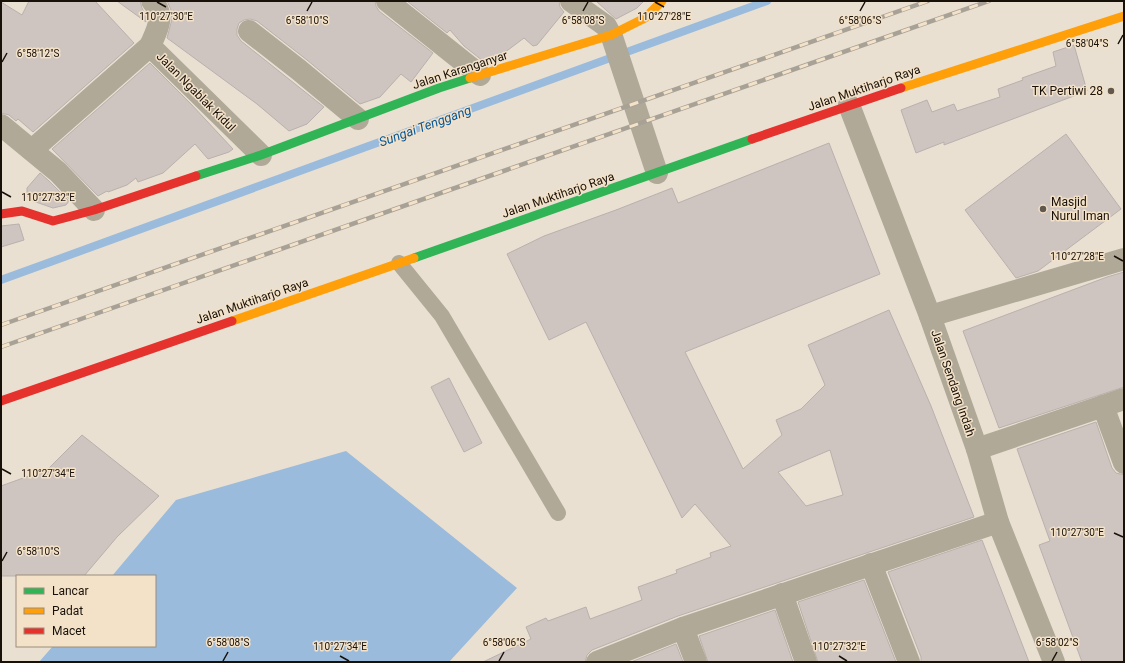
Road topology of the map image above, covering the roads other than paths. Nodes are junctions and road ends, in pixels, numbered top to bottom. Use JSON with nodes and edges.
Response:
{"nodes":[{"id":1,"x":152,"y":1,"type":"edge"},
{"id":2,"x":387,"y":1,"type":"edge"},
{"id":3,"x":571,"y":1,"type":"edge"},
{"id":4,"x":662,"y":1,"type":"edge"},
{"id":5,"x":1124,"y":16,"type":"edge"},
{"id":6,"x":249,"y":31,"type":"dead end"},
{"id":7,"x":612,"y":36,"type":"junction"},
{"id":8,"x":150,"y":46,"type":"junction"},
{"id":9,"x":480,"y":75,"type":"junction"},
{"id":10,"x":849,"y":105,"type":"junction"},
{"id":11,"x":358,"y":119,"type":"junction"},
{"id":12,"x":1,"y":125,"type":"edge"},
{"id":13,"x":32,"y":150,"type":"junction"},
{"id":14,"x":261,"y":155,"type":"junction"},
{"id":15,"x":657,"y":174,"type":"junction"},
{"id":16,"x":94,"y":210,"type":"junction"},
{"id":17,"x":1,"y":214,"type":"edge"},
{"id":18,"x":1124,"y":259,"type":"edge"},
{"id":19,"x":399,"y":263,"type":"junction"},
{"id":20,"x":930,"y":316,"type":"junction"},
{"id":21,"x":1124,"y":399,"type":"edge"},
{"id":22,"x":1,"y":401,"type":"edge"},
{"id":23,"x":1103,"y":406,"type":"junction"},
{"id":24,"x":977,"y":449,"type":"junction"},
{"id":25,"x":1124,"y":463,"type":"edge"},
{"id":26,"x":558,"y":513,"type":"dead end"},
{"id":27,"x":998,"y":522,"type":"junction"},
{"id":28,"x":871,"y":564,"type":"junction"},
{"id":29,"x":782,"y":594,"type":"junction"},
{"id":30,"x":683,"y":628,"type":"junction"},
{"id":31,"x":598,"y":662,"type":"edge"},
{"id":32,"x":696,"y":662,"type":"edge"},
{"id":33,"x":806,"y":662,"type":"edge"},
{"id":34,"x":909,"y":662,"type":"edge"},
{"id":35,"x":1054,"y":662,"type":"edge"}],
"edges":[{"from":1,"to":8,"type":"street","name":"Jalan Ngablak Kidul"},
{"from":2,"to":9,"type":"street"},
{"from":3,"to":7,"type":"street"},
{"from":4,"to":7,"type":"street","name":"Jalan Karanganyar"},
{"from":5,"to":10,"type":"street","name":"Jalan Muktiharjo Raya"},
{"from":6,"to":11,"type":"street"},
{"from":7,"to":9,"type":"street","name":"Jalan Karanganyar"},
{"from":7,"to":15,"type":"street"},
{"from":8,"to":13,"type":"street"},
{"from":8,"to":14,"type":"street","name":"Jalan Ngablak Kidul"},
{"from":9,"to":11,"type":"street","name":"Jalan Karanganyar"},
{"from":10,"to":15,"type":"street","name":"Jalan Muktiharjo Raya"},
{"from":10,"to":20,"type":"street","name":"Jalan Sendang Indah"},
{"from":11,"to":14,"type":"street","name":"Jalan Karanganyar"},
{"from":12,"to":13,"type":"street"},
{"from":13,"to":16,"type":"street"},
{"from":14,"to":16,"type":"street","name":"Jalan Karanganyar"},
{"from":15,"to":19,"type":"street","name":"Jalan Muktiharjo Raya"},
{"from":16,"to":17,"type":"street","name":"Jalan Karanganyar"},
{"from":18,"to":20,"type":"street"},
{"from":19,"to":22,"type":"street","name":"Jalan Muktiharjo Raya"},
{"from":19,"to":26,"type":"lane"},
{"from":20,"to":24,"type":"street","name":"Jalan Sendang Indah"},
{"from":21,"to":23,"type":"street"},
{"from":23,"to":24,"type":"street"},
{"from":23,"to":25,"type":"street"},
{"from":24,"to":27,"type":"street","name":"Jalan Sendang Indah"},
{"from":27,"to":28,"type":"street"},
{"from":27,"to":35,"type":"street","name":"Jalan Sendang Indah"},
{"from":28,"to":29,"type":"street"},
{"from":28,"to":34,"type":"street"},
{"from":29,"to":30,"type":"street"},
{"from":29,"to":33,"type":"street"},
{"from":30,"to":31,"type":"street"},
{"from":30,"to":32,"type":"street"}]}
